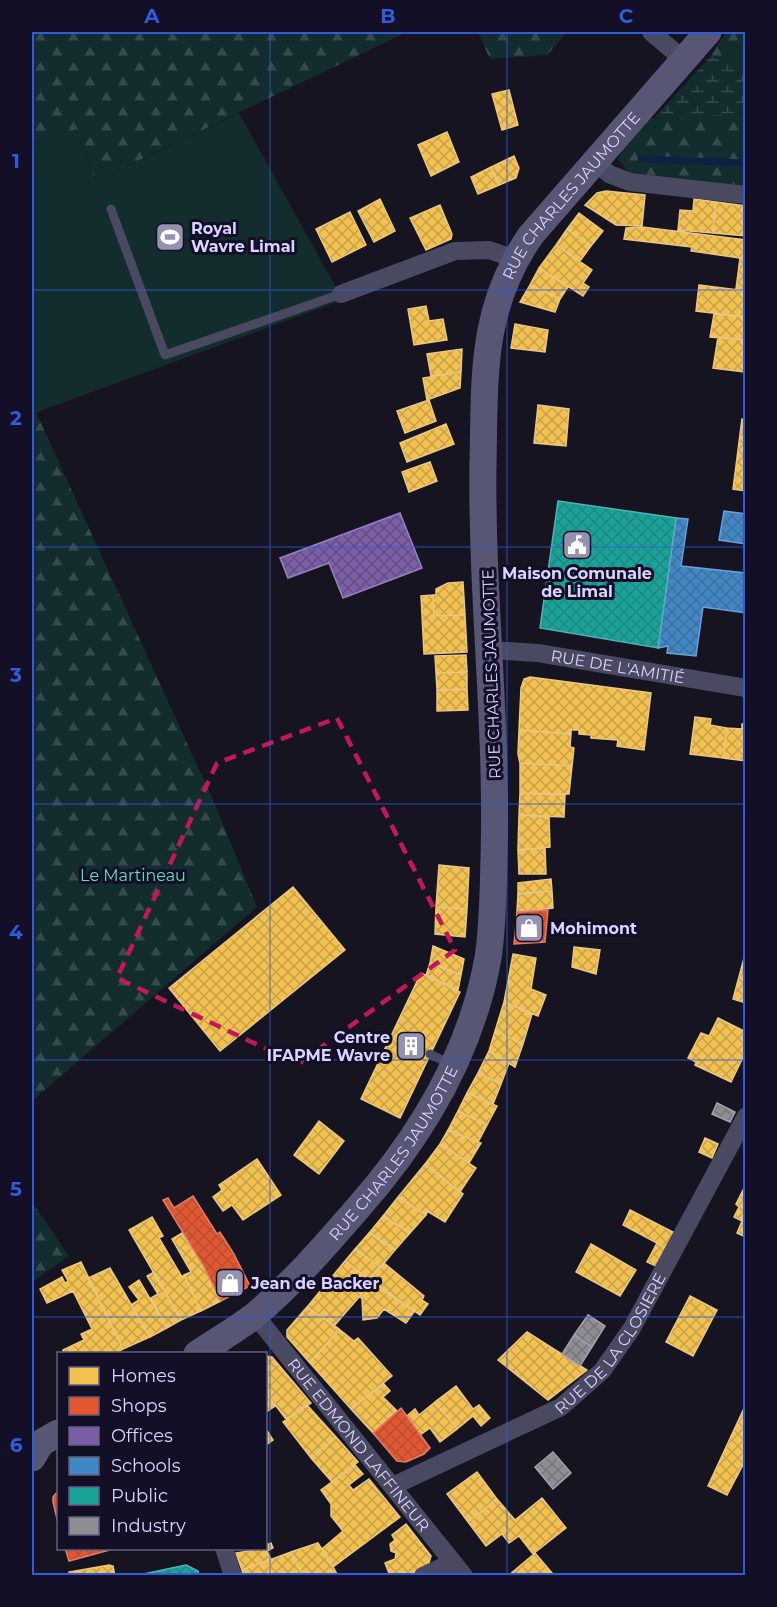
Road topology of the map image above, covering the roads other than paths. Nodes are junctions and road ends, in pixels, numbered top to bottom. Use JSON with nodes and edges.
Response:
{"nodes":[{"id":1,"x":651,"y":32,"type":"edge"},
{"id":2,"x":708,"y":32,"type":"edge"},
{"id":3,"x":683,"y":59,"type":"junction"},
{"id":4,"x":595,"y":160,"type":"junction"},
{"id":5,"x":746,"y":195,"type":"edge"},
{"id":6,"x":111,"y":209,"type":"dead end"},
{"id":7,"x":514,"y":259,"type":"junction"},
{"id":8,"x":341,"y":294,"type":"joint"},
{"id":9,"x":490,"y":650,"type":"junction"},
{"id":10,"x":746,"y":688,"type":"edge"},
{"id":11,"x":746,"y":1116,"type":"edge"},
{"id":12,"x":255,"y":1315,"type":"junction"},
{"id":13,"x":199,"y":1352,"type":"edge"},
{"id":14,"x":57,"y":1434,"type":"edge"},
{"id":15,"x":32,"y":1458,"type":"edge"},
{"id":16,"x":393,"y":1486,"type":"junction"},
{"id":17,"x":225,"y":1550,"type":"edge"},
{"id":18,"x":458,"y":1569,"type":"edge"},
{"id":19,"x":232,"y":1575,"type":"edge"},
{"id":20,"x":423,"y":1575,"type":"edge"}],
"edges":[{"from":1,"to":3,"type":"street"},
{"from":2,"to":3,"type":"main road","name":"RUE CHARLES JAUMOTTE"},
{"from":3,"to":4,"type":"main road","name":"RUE CHARLES JAUMOTTE"},
{"from":4,"to":5,"type":"street"},
{"from":4,"to":7,"type":"main road","name":"RUE CHARLES JAUMOTTE"},
{"from":6,"to":8,"type":"lane"},
{"from":7,"to":8,"type":"street"},
{"from":7,"to":9,"type":"main road","name":"RUE CHARLES JAUMOTTE"},
{"from":9,"to":10,"type":"street","name":"RUE DE L'AMITIÉ"},
{"from":9,"to":12,"type":"main road","name":"RUE CHARLES JAUMOTTE"},
{"from":11,"to":16,"type":"street","name":"RUE DE LA CLOSIERE"},
{"from":12,"to":13,"type":"main road","name":"RUE CHARLES JAUMOTTE"},
{"from":12,"to":16,"type":"street","name":"RUE EDMOND LAFFINEUR"},
{"from":14,"to":15,"type":"main road"},
{"from":16,"to":18,"type":"street","name":"RUE EDMOND LAFFINEUR"},
{"from":17,"to":19,"type":"street"},
{"from":18,"to":20,"type":"street"}]}
